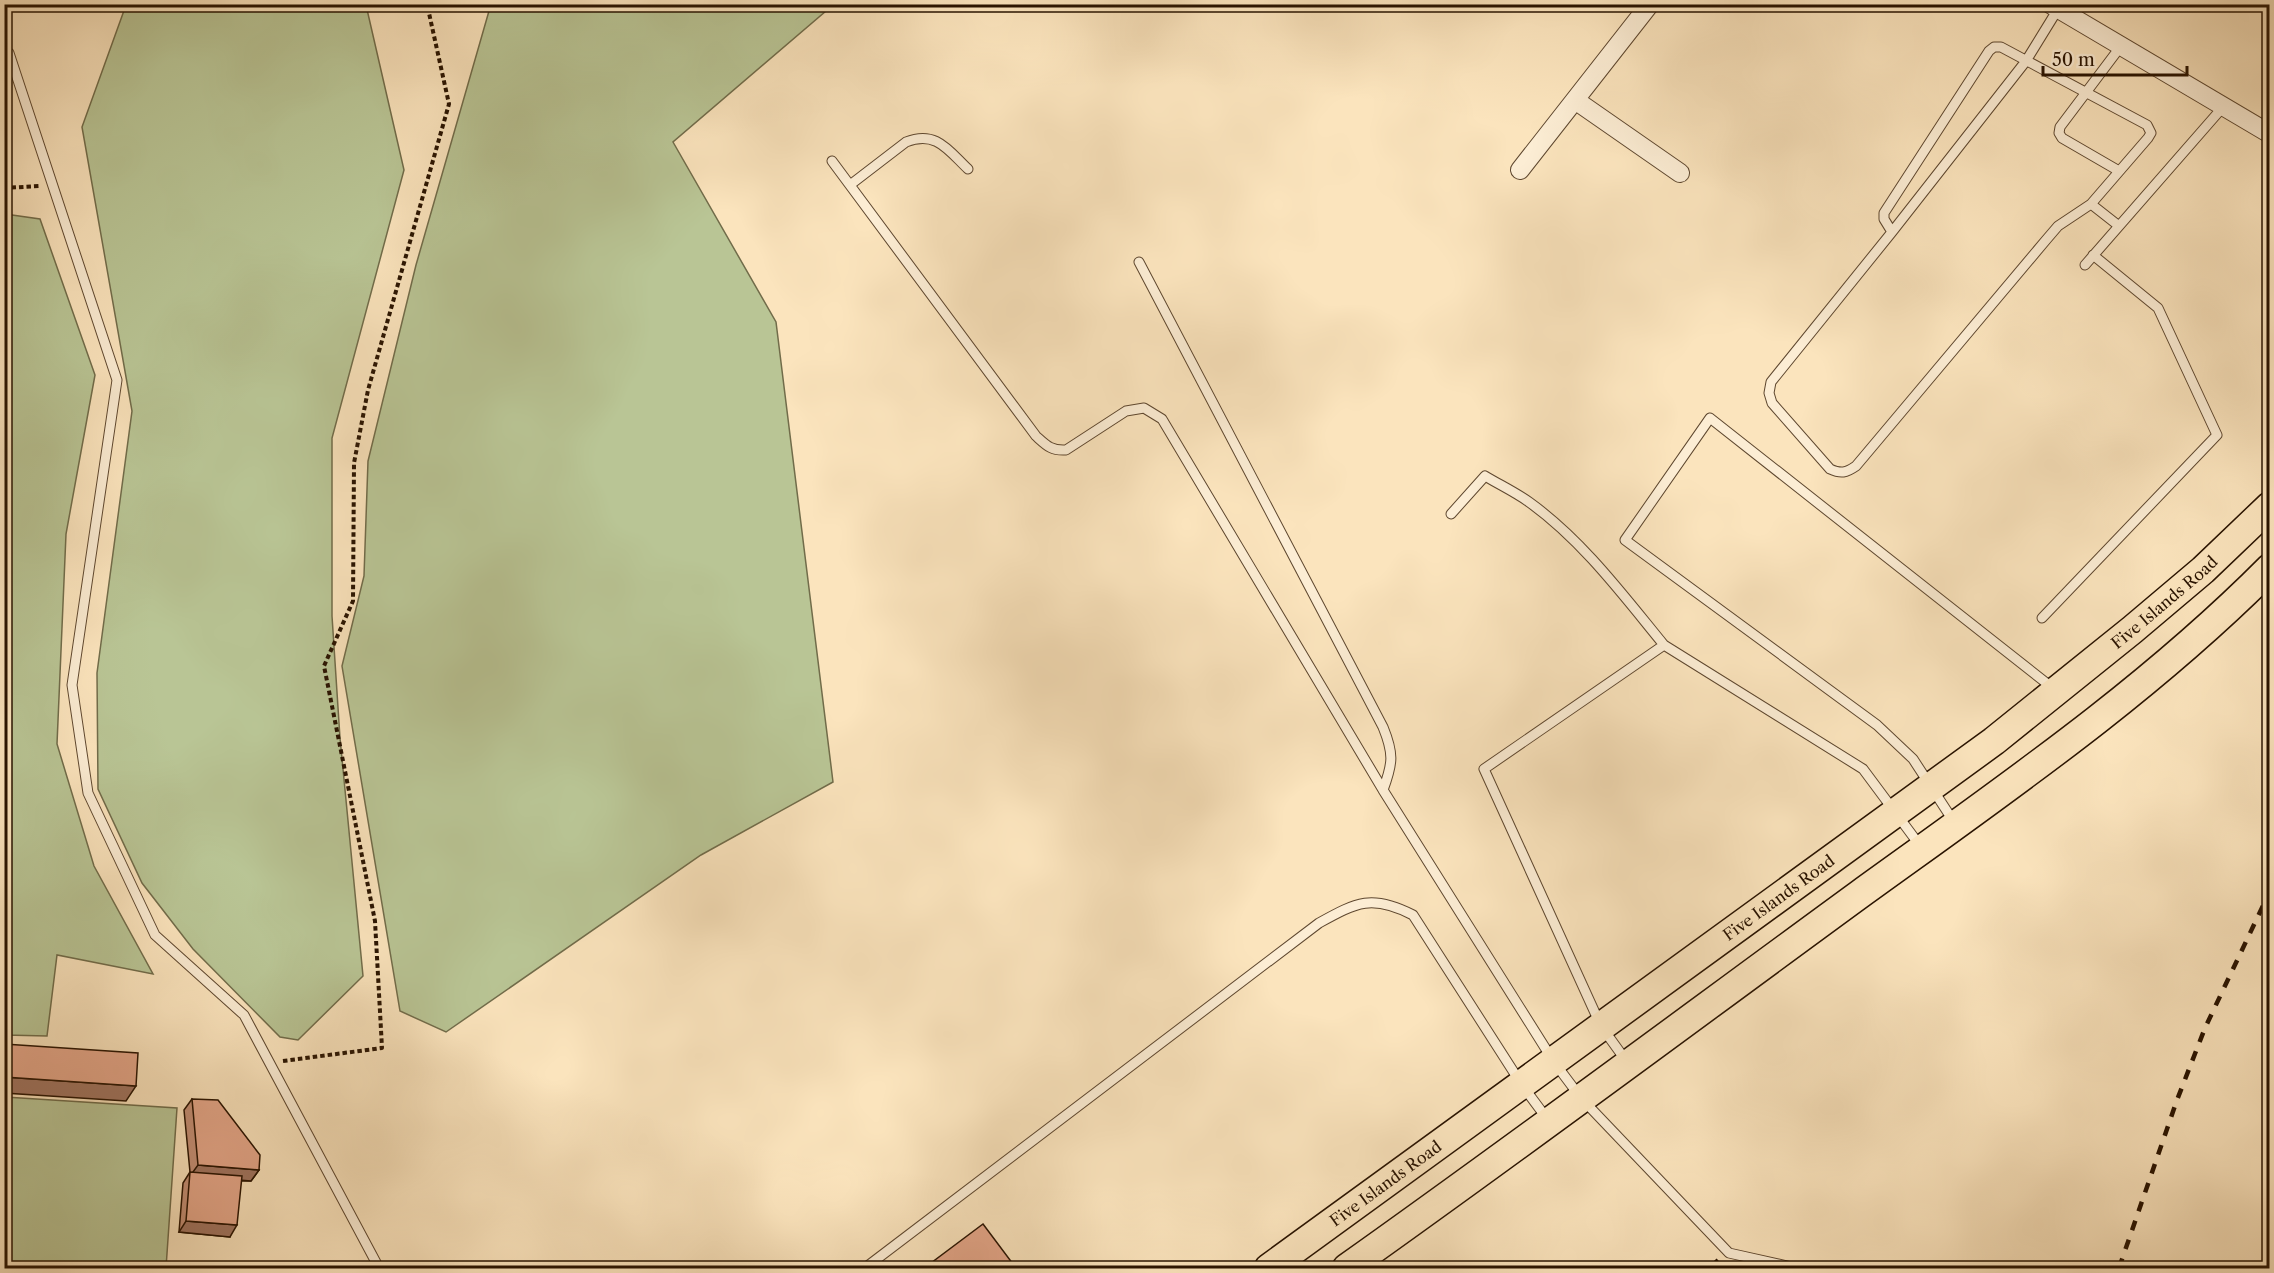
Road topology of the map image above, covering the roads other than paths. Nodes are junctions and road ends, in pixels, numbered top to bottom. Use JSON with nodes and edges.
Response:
{"nodes":[{"id":1,"x":1650,"y":4,"type":"edge"},
{"id":2,"x":2064,"y":9,"type":"edge"},
{"id":3,"x":2121,"y":46,"type":"junction"},
{"id":4,"x":9,"y":53,"type":"dead end"},
{"id":5,"x":2026,"y":61,"type":"junction"},
{"id":6,"x":2086,"y":93,"type":"junction"},
{"id":7,"x":1575,"y":100,"type":"junction"},
{"id":8,"x":2223,"y":107,"type":"junction"},
{"id":9,"x":2270,"y":134,"type":"edge"},
{"id":10,"x":832,"y":161,"type":"dead end"},
{"id":11,"x":968,"y":169,"type":"dead end"},
{"id":12,"x":1520,"y":170,"type":"dead end"},
{"id":13,"x":2120,"y":171,"type":"junction"},
{"id":14,"x":1680,"y":173,"type":"dead end"},
{"id":15,"x":850,"y":185,"type":"junction"},
{"id":16,"x":2091,"y":204,"type":"junction"},
{"id":17,"x":2119,"y":226,"type":"junction"},
{"id":18,"x":1892,"y":232,"type":"junction"},
{"id":19,"x":2093,"y":255,"type":"junction"},
{"id":20,"x":1139,"y":262,"type":"dead end"},
{"id":21,"x":2085,"y":265,"type":"dead end"},
{"id":22,"x":2270,"y":506,"type":"edge"},
{"id":23,"x":1451,"y":514,"type":"dead end"},
{"id":24,"x":2270,"y":568,"type":"edge"},
{"id":25,"x":2043,"y":618,"type":"dead end"},
{"id":26,"x":1665,"y":645,"type":"junction"},
{"id":27,"x":2056,"y":690,"type":"junction"},
{"id":28,"x":1930,"y":786,"type":"junction"},
{"id":29,"x":1383,"y":790,"type":"junction"},
{"id":30,"x":1896,"y":812,"type":"junction"},
{"id":31,"x":1955,"y":824,"type":"junction"},
{"id":32,"x":1922,"y":849,"type":"junction"},
{"id":33,"x":1600,"y":1026,"type":"junction"},
{"id":34,"x":1554,"y":1062,"type":"junction"},
{"id":35,"x":1628,"y":1064,"type":"junction"},
{"id":36,"x":1522,"y":1085,"type":"junction"},
{"id":37,"x":1581,"y":1098,"type":"junction"},
{"id":38,"x":1549,"y":1122,"type":"junction"},
{"id":39,"x":379,"y":1269,"type":"edge"},
{"id":40,"x":865,"y":1269,"type":"edge"},
{"id":41,"x":1269,"y":1269,"type":"edge"},
{"id":42,"x":1347,"y":1269,"type":"edge"},
{"id":43,"x":1797,"y":1269,"type":"edge"}],
"edges":[{"from":1,"to":7,"type":"street"},
{"from":2,"to":3,"type":"street"},
{"from":2,"to":5,"type":"lane"},
{"from":3,"to":6,"type":"lane"},
{"from":3,"to":8,"type":"street"},
{"from":4,"to":39,"type":"lane"},
{"from":5,"to":6,"type":"lane"},
{"from":5,"to":18,"type":"lane"},
{"from":5,"to":18,"type":"lane"},
{"from":6,"to":13,"type":"lane"},
{"from":6,"to":13,"type":"lane"},
{"from":7,"to":12,"type":"street"},
{"from":7,"to":14,"type":"street"},
{"from":8,"to":9,"type":"street"},
{"from":8,"to":17,"type":"lane"},
{"from":10,"to":15,"type":"lane"},
{"from":11,"to":15,"type":"lane"},
{"from":13,"to":16,"type":"lane"},
{"from":15,"to":29,"type":"lane"},
{"from":16,"to":17,"type":"lane"},
{"from":16,"to":18,"type":"lane"},
{"from":17,"to":19,"type":"lane"},
{"from":19,"to":21,"type":"lane"},
{"from":19,"to":25,"type":"lane"},
{"from":20,"to":29,"type":"lane"},
{"from":22,"to":27,"type":"main road","name":"Five Islands Road"},
{"from":23,"to":26,"type":"lane"},
{"from":24,"to":31,"type":"main road"},
{"from":26,"to":30,"type":"lane"},
{"from":26,"to":33,"type":"lane"},
{"from":27,"to":28,"type":"main road","name":"Five Islands Road"},
{"from":27,"to":28,"type":"lane"},
{"from":28,"to":30,"type":"main road","name":"Five Islands Road"},
{"from":28,"to":31,"type":"lane"},
{"from":29,"to":34,"type":"lane"},
{"from":30,"to":32,"type":"lane"},
{"from":30,"to":33,"type":"main road","name":"Five Islands Road"},
{"from":31,"to":32,"type":"main road"},
{"from":32,"to":35,"type":"main road"},
{"from":33,"to":34,"type":"main road","name":"Five Islands Road"},
{"from":33,"to":35,"type":"lane"},
{"from":34,"to":36,"type":"main road","name":"Five Islands Road"},
{"from":34,"to":37,"type":"lane"},
{"from":35,"to":37,"type":"main road"},
{"from":36,"to":38,"type":"lane"},
{"from":36,"to":40,"type":"lane"},
{"from":36,"to":41,"type":"main road","name":"Five Islands Road"},
{"from":37,"to":38,"type":"main road"},
{"from":37,"to":43,"type":"lane"},
{"from":38,"to":42,"type":"main road"}]}
